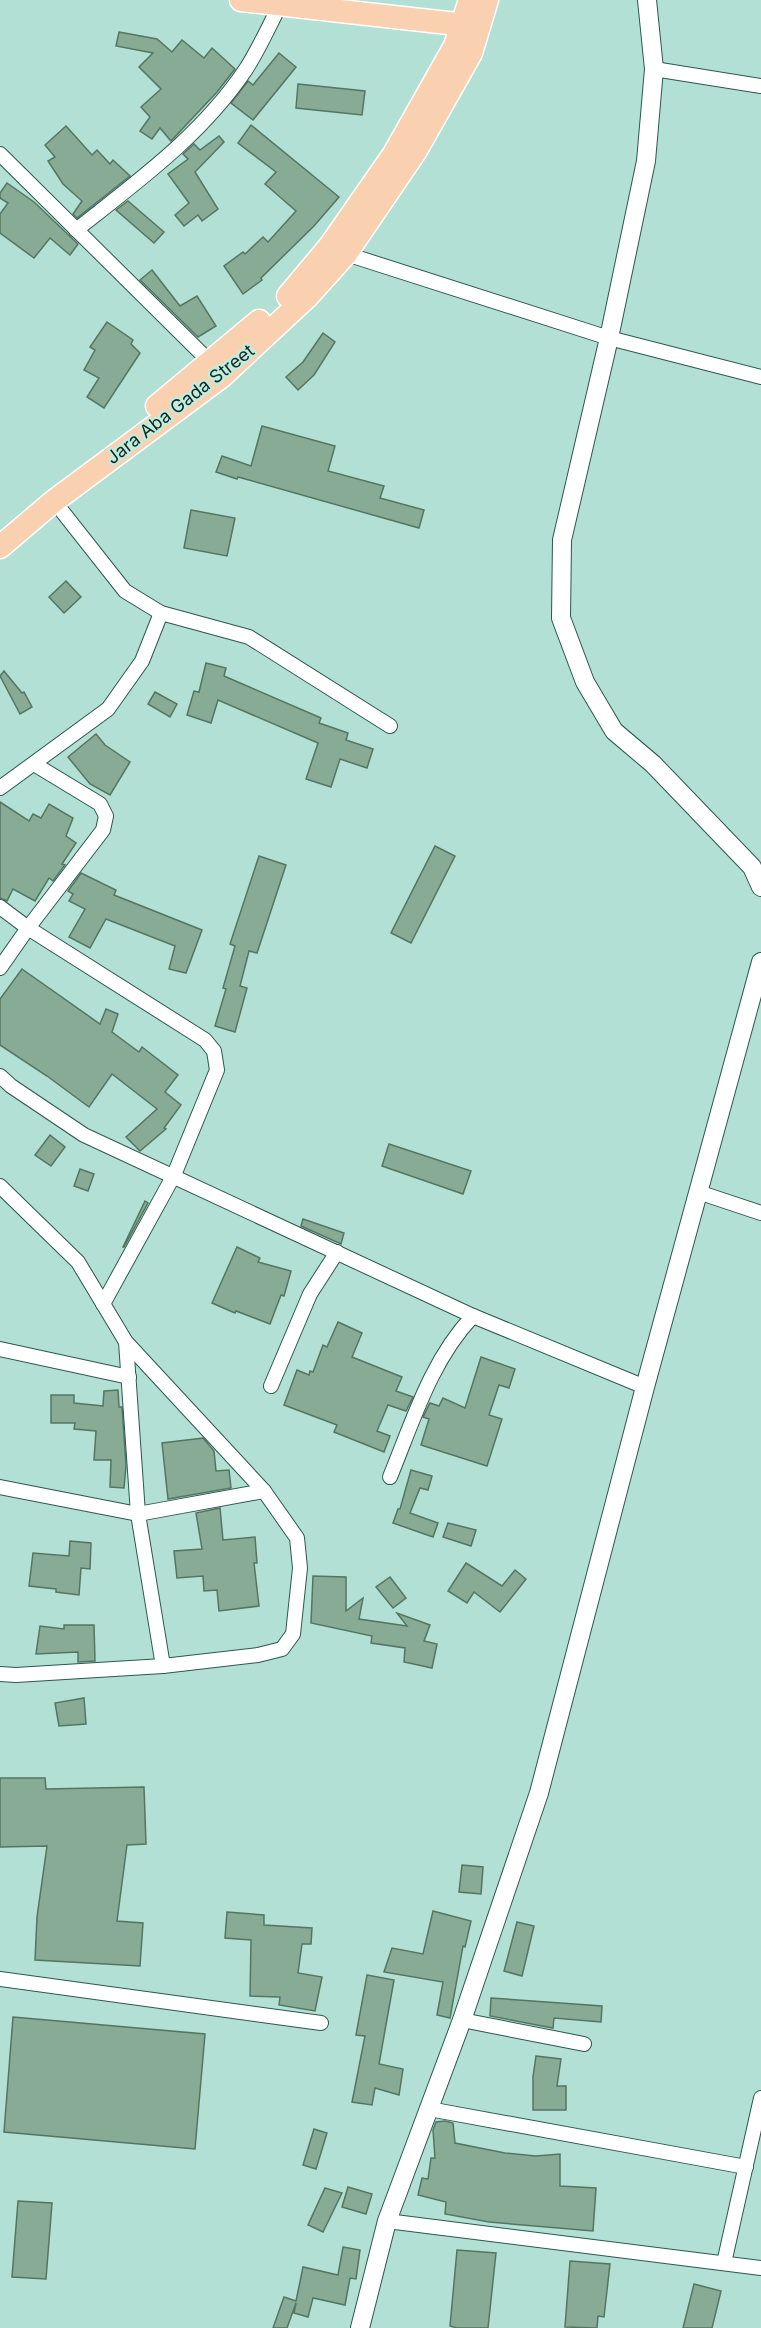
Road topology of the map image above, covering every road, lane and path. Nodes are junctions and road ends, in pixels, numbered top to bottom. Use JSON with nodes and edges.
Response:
{"nodes":[{"id":1,"x":241,"y":0,"type":"edge"},
{"id":2,"x":470,"y":0,"type":"edge"},
{"id":3,"x":487,"y":0,"type":"edge"},
{"id":4,"x":646,"y":0,"type":"edge"},
{"id":5,"x":280,"y":4,"type":"junction"},
{"id":6,"x":471,"y":25,"type":"junction"},
{"id":7,"x":654,"y":69,"type":"junction"},
{"id":8,"x":761,"y":86,"type":"edge"},
{"id":9,"x":0,"y":154,"type":"edge"},
{"id":10,"x":76,"y":230,"type":"junction"},
{"id":11,"x":338,"y":251,"type":"junction"},
{"id":12,"x":609,"y":338,"type":"junction"},
{"id":13,"x":211,"y":363,"type":"junction"},
{"id":14,"x":761,"y":377,"type":"edge"},
{"id":15,"x":54,"y":501,"type":"junction"},
{"id":16,"x":0,"y":530,"type":"edge"},
{"id":17,"x":0,"y":547,"type":"edge"},
{"id":18,"x":161,"y":614,"type":"junction"},
{"id":19,"x":390,"y":726,"type":"dead end"},
{"id":20,"x":34,"y":764,"type":"junction"},
{"id":21,"x":0,"y":788,"type":"edge"},
{"id":22,"x":761,"y":888,"type":"edge"},
{"id":23,"x":0,"y":907,"type":"edge"},
{"id":24,"x":28,"y":928,"type":"junction"},
{"id":25,"x":761,"y":962,"type":"edge"},
{"id":26,"x":0,"y":968,"type":"edge"},
{"id":27,"x":0,"y":1076,"type":"edge"},
{"id":28,"x":174,"y":1175,"type":"junction"},
{"id":29,"x":0,"y":1186,"type":"edge"},
{"id":30,"x":698,"y":1192,"type":"junction"},
{"id":31,"x":761,"y":1213,"type":"edge"},
{"id":32,"x":337,"y":1252,"type":"junction"},
{"id":33,"x":103,"y":1304,"type":"junction"},
{"id":34,"x":473,"y":1316,"type":"junction"},
{"id":35,"x":126,"y":1342,"type":"junction"},
{"id":36,"x":0,"y":1349,"type":"edge"},
{"id":37,"x":129,"y":1377,"type":"junction"},
{"id":38,"x":271,"y":1386,"type":"dead end"},
{"id":39,"x":645,"y":1387,"type":"junction"},
{"id":40,"x":390,"y":1477,"type":"dead end"},
{"id":41,"x":0,"y":1487,"type":"edge"},
{"id":42,"x":264,"y":1491,"type":"junction"},
{"id":43,"x":138,"y":1514,"type":"junction"},
{"id":44,"x":163,"y":1666,"type":"junction"},
{"id":45,"x":0,"y":1674,"type":"edge"},
{"id":46,"x":0,"y":1979,"type":"edge"},
{"id":47,"x":462,"y":2020,"type":"junction"},
{"id":48,"x":321,"y":2023,"type":"dead end"},
{"id":49,"x":584,"y":2044,"type":"dead end"},
{"id":50,"x":761,"y":2098,"type":"edge"},
{"id":51,"x":429,"y":2109,"type":"junction"},
{"id":52,"x":746,"y":2167,"type":"junction"},
{"id":53,"x":387,"y":2221,"type":"junction"},
{"id":54,"x":724,"y":2263,"type":"junction"},
{"id":55,"x":761,"y":2268,"type":"edge"},
{"id":56,"x":360,"y":2328,"type":"edge"}],
"edges":[{"from":1,"to":5,"type":"main road"},
{"from":2,"to":6,"type":"main road","name":"Jara Aba Gada Street"},
{"from":3,"to":6,"type":"main road","name":"Jara Aba Gada Street"},
{"from":4,"to":7,"type":"street"},
{"from":5,"to":6,"type":"main road"},
{"from":5,"to":10,"type":"street"},
{"from":6,"to":11,"type":"main road","name":"Jara Aba Gada Street"},
{"from":7,"to":8,"type":"street"},
{"from":7,"to":12,"type":"street"},
{"from":9,"to":10,"type":"street"},
{"from":10,"to":13,"type":"street"},
{"from":11,"to":12,"type":"street"},
{"from":11,"to":13,"type":"main road","name":"Jara Aba Gada Street"},
{"from":11,"to":15,"type":"main road","name":"Jara Aba Gada Street"},
{"from":12,"to":14,"type":"street"},
{"from":12,"to":22,"type":"street"},
{"from":13,"to":16,"type":"main road","name":"Jara Aba Gada Street"},
{"from":15,"to":17,"type":"main road","name":"Jara Aba Gada Street"},
{"from":15,"to":18,"type":"street"},
{"from":18,"to":19,"type":"street"},
{"from":18,"to":20,"type":"street"},
{"from":20,"to":21,"type":"street"},
{"from":20,"to":24,"type":"street"},
{"from":23,"to":24,"type":"street"},
{"from":24,"to":26,"type":"street"},
{"from":24,"to":28,"type":"street"},
{"from":25,"to":30,"type":"street"},
{"from":27,"to":28,"type":"street"},
{"from":28,"to":32,"type":"street"},
{"from":28,"to":33,"type":"street"},
{"from":29,"to":33,"type":"street"},
{"from":30,"to":31,"type":"street"},
{"from":30,"to":39,"type":"street"},
{"from":32,"to":34,"type":"street"},
{"from":32,"to":38,"type":"street"},
{"from":33,"to":35,"type":"street"},
{"from":34,"to":39,"type":"street"},
{"from":34,"to":40,"type":"street"},
{"from":35,"to":37,"type":"street"},
{"from":35,"to":42,"type":"street"},
{"from":36,"to":37,"type":"street"},
{"from":37,"to":43,"type":"street"},
{"from":39,"to":47,"type":"street"},
{"from":41,"to":43,"type":"street"},
{"from":42,"to":43,"type":"street"},
{"from":42,"to":44,"type":"street"},
{"from":43,"to":44,"type":"street"},
{"from":44,"to":45,"type":"street"},
{"from":46,"to":48,"type":"street"},
{"from":47,"to":49,"type":"street"},
{"from":47,"to":51,"type":"street"},
{"from":50,"to":52,"type":"street"},
{"from":51,"to":52,"type":"street"},
{"from":51,"to":53,"type":"street"},
{"from":52,"to":54,"type":"street"},
{"from":53,"to":54,"type":"street"},
{"from":53,"to":56,"type":"street"},
{"from":54,"to":55,"type":"street"}]}
